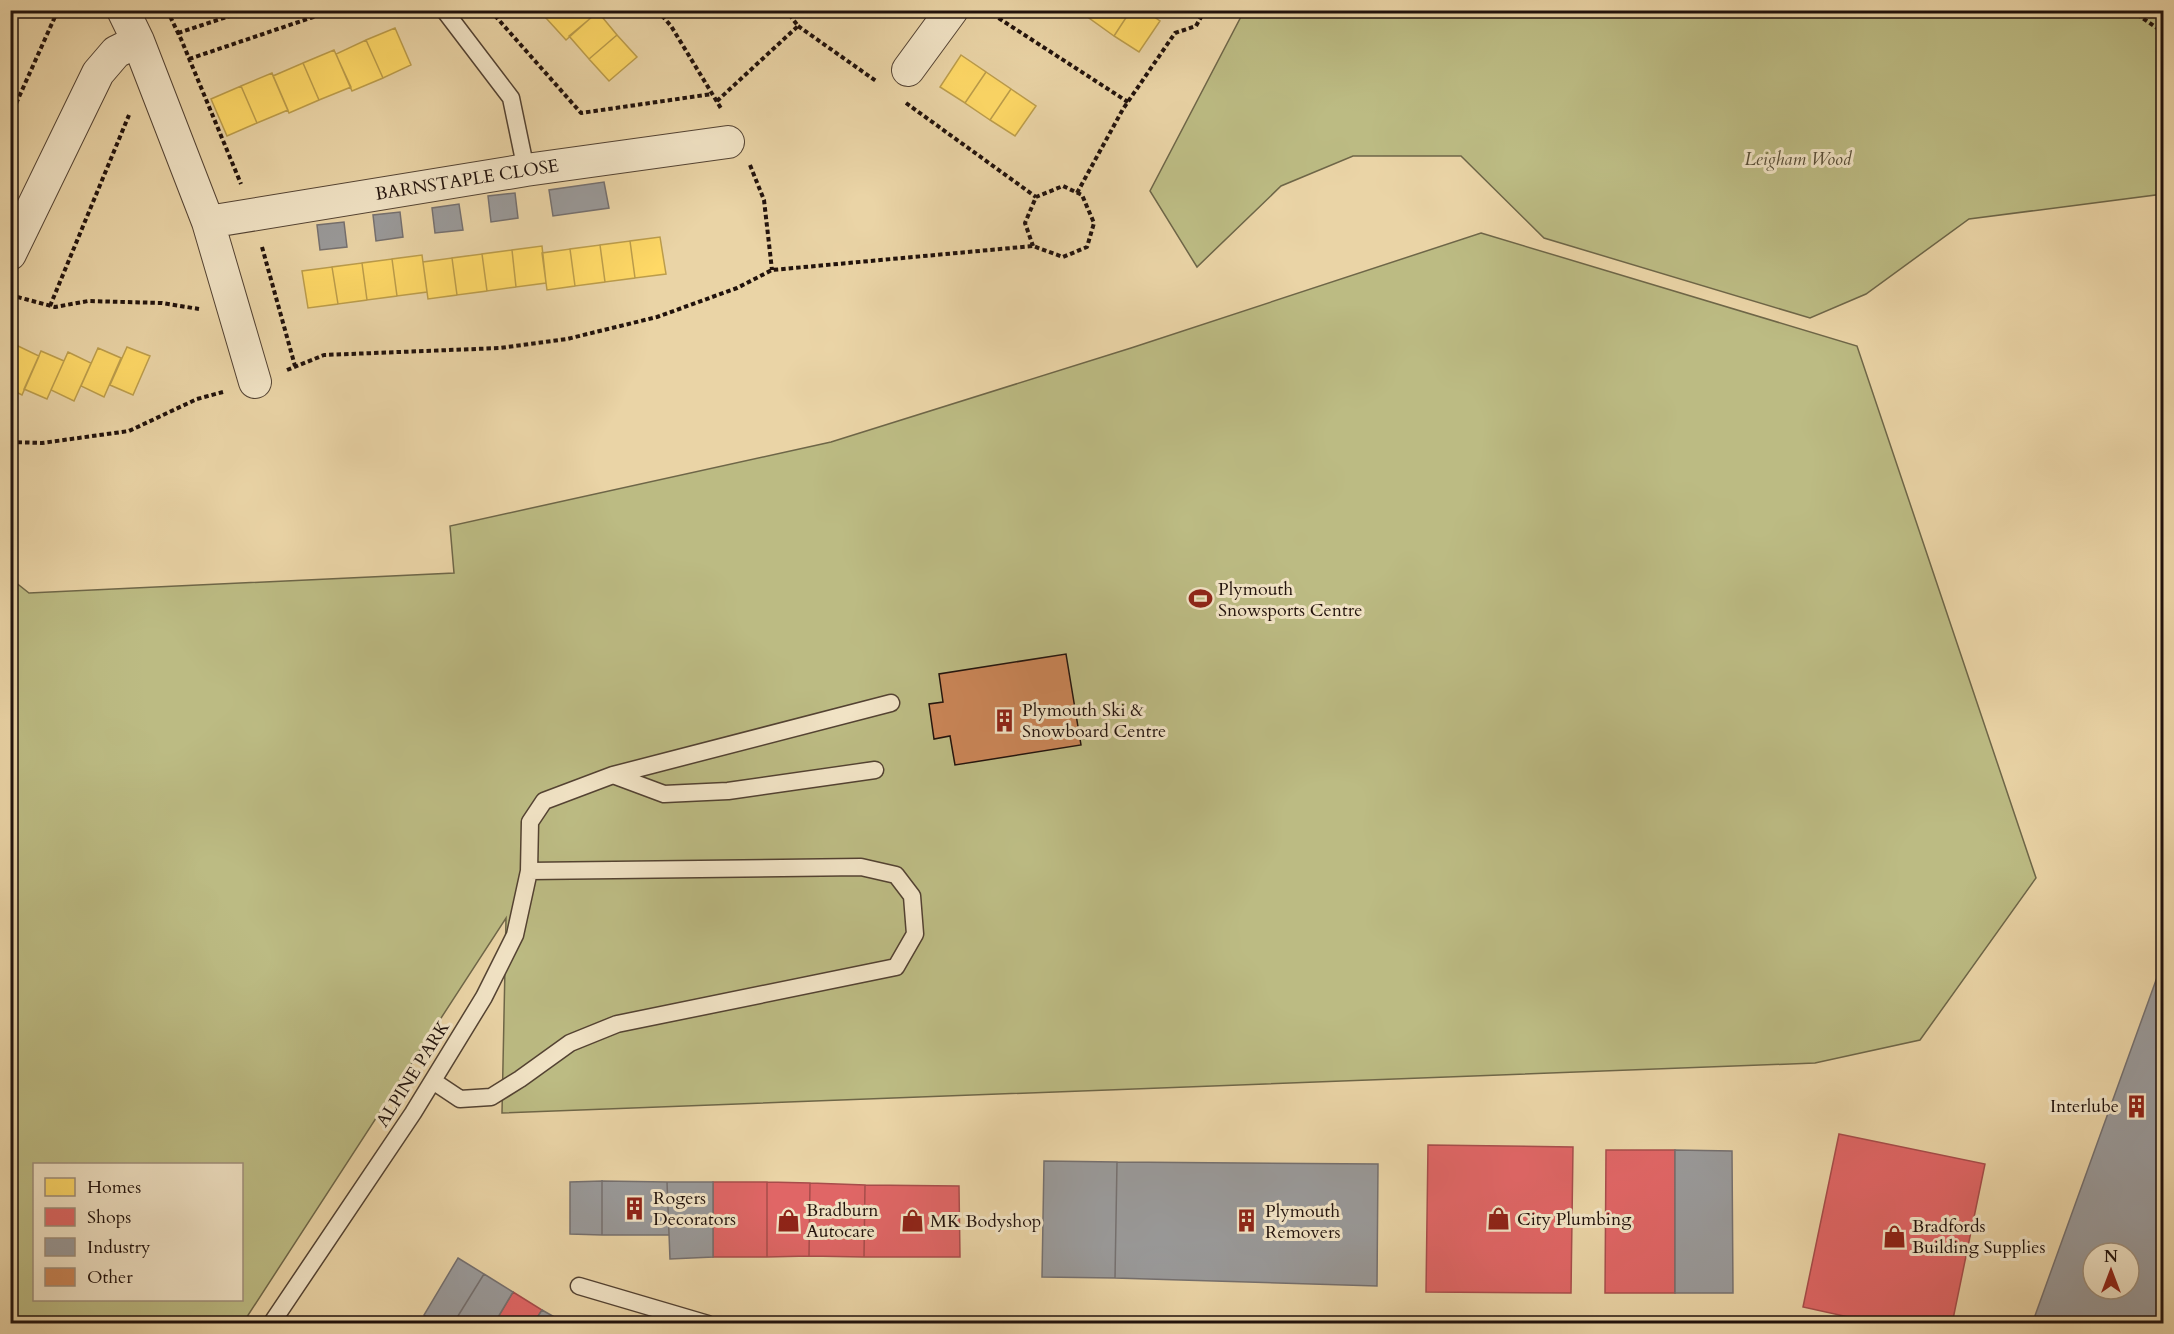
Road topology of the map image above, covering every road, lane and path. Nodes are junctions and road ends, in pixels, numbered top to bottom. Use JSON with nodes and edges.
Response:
{"nodes":[{"id":1,"x":58,"y":10,"type":"edge"},
{"id":2,"x":123,"y":10,"type":"edge"},
{"id":3,"x":248,"y":10,"type":"edge"},
{"id":4,"x":334,"y":10,"type":"edge"},
{"id":5,"x":444,"y":10,"type":"edge"},
{"id":6,"x":490,"y":10,"type":"edge"},
{"id":7,"x":786,"y":10,"type":"edge"},
{"id":8,"x":952,"y":10,"type":"edge"},
{"id":9,"x":986,"y":10,"type":"edge"},
{"id":10,"x":1205,"y":10,"type":"edge"},
{"id":11,"x":2131,"y":10,"type":"edge"},
{"id":12,"x":798,"y":26,"type":"junction"},
{"id":13,"x":178,"y":33,"type":"dead end"},
{"id":14,"x":2163,"y":33,"type":"edge"},
{"id":15,"x":143,"y":56,"type":"junction"},
{"id":16,"x":189,"y":59,"type":"dead end"},
{"id":17,"x":908,"y":70,"type":"dead end"},
{"id":18,"x":876,"y":81,"type":"dead end"},
{"id":19,"x":712,"y":94,"type":"dead end"},
{"id":20,"x":717,"y":101,"type":"dead end"},
{"id":21,"x":905,"y":102,"type":"dead end"},
{"id":22,"x":1128,"y":102,"type":"junction"},
{"id":23,"x":10,"y":117,"type":"edge"},
{"id":24,"x":728,"y":142,"type":"dead end"},
{"id":25,"x":526,"y":170,"type":"junction"},
{"id":26,"x":1077,"y":193,"type":"junction"},
{"id":27,"x":1036,"y":197,"type":"junction"},
{"id":28,"x":208,"y":222,"type":"junction"},
{"id":29,"x":1033,"y":246,"type":"junction"},
{"id":30,"x":10,"y":254,"type":"edge"},
{"id":31,"x":10,"y":295,"type":"edge"},
{"id":32,"x":50,"y":306,"type":"junction"},
{"id":33,"x":236,"y":316,"type":"junction"},
{"id":34,"x":255,"y":382,"type":"junction"},
{"id":35,"x":10,"y":442,"type":"edge"},
{"id":36,"x":891,"y":703,"type":"dead end"},
{"id":37,"x":875,"y":770,"type":"dead end"},
{"id":38,"x":613,"y":774,"type":"junction"},
{"id":39,"x":529,"y":871,"type":"junction"},
{"id":40,"x":433,"y":1081,"type":"junction"},
{"id":41,"x":579,"y":1286,"type":"dead end"},
{"id":42,"x":271,"y":1323,"type":"edge"},
{"id":43,"x":708,"y":1323,"type":"edge"}],
"edges":[{"from":1,"to":23,"type":"path"},
{"from":2,"to":15,"type":"street"},
{"from":3,"to":13,"type":"path"},
{"from":4,"to":16,"type":"path"},
{"from":5,"to":25,"type":"lane"},
{"from":6,"to":19,"type":"path"},
{"from":7,"to":12,"type":"path"},
{"from":8,"to":17,"type":"street"},
{"from":9,"to":22,"type":"path"},
{"from":10,"to":22,"type":"path"},
{"from":11,"to":14,"type":"path"},
{"from":12,"to":18,"type":"path"},
{"from":12,"to":20,"type":"path"},
{"from":15,"to":28,"type":"street"},
{"from":15,"to":30,"type":"street"},
{"from":15,"to":32,"type":"path"},
{"from":21,"to":27,"type":"path"},
{"from":22,"to":26,"type":"path"},
{"from":24,"to":25,"type":"street","name":"BARNSTAPLE CLOSE"},
{"from":25,"to":28,"type":"street","name":"BARNSTAPLE CLOSE"},
{"from":26,"to":27,"type":"path"},
{"from":26,"to":29,"type":"path"},
{"from":27,"to":29,"type":"path"},
{"from":28,"to":33,"type":"street"},
{"from":29,"to":34,"type":"path"},
{"from":31,"to":32,"type":"path"},
{"from":32,"to":33,"type":"path"},
{"from":33,"to":34,"type":"street"},
{"from":34,"to":35,"type":"path"},
{"from":36,"to":38,"type":"lane"},
{"from":37,"to":38,"type":"lane"},
{"from":38,"to":39,"type":"lane","name":"ALPINE PARK"},
{"from":39,"to":40,"type":"lane","name":"ALPINE PARK"},
{"from":39,"to":40,"type":"lane"},
{"from":40,"to":42,"type":"lane","name":"ALPINE PARK"},
{"from":41,"to":43,"type":"lane"}]}
